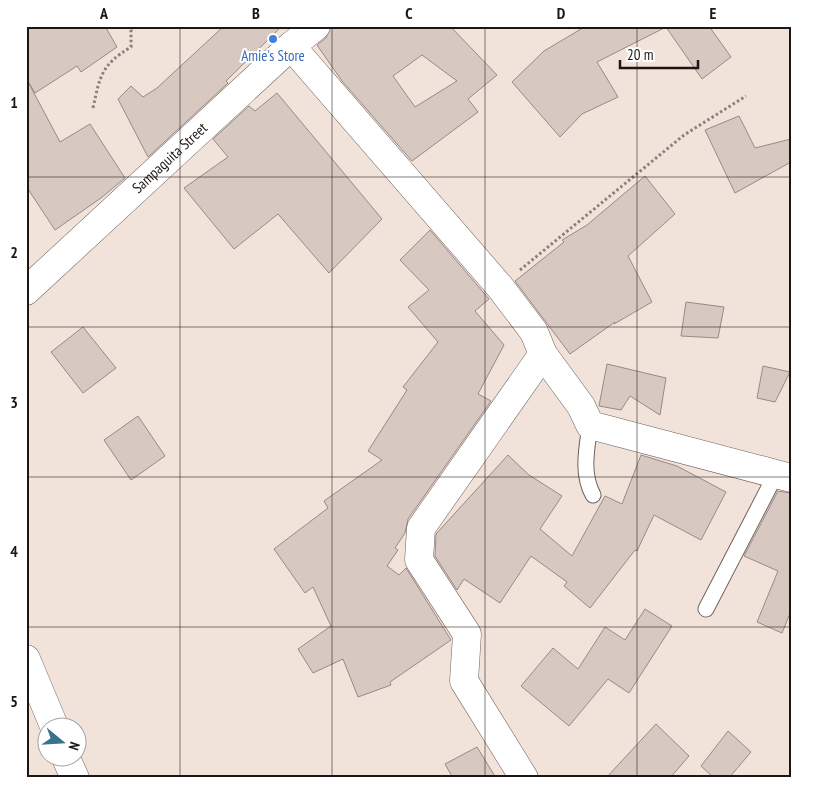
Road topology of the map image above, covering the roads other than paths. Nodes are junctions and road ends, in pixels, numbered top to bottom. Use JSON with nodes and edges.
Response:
{"nodes":[{"id":1,"x":304,"y":33,"type":"edge"},
{"id":2,"x":26,"y":290,"type":"edge"},
{"id":3,"x":543,"y":354,"type":"junction"},
{"id":4,"x":590,"y":424,"type":"junction"},
{"id":5,"x":783,"y":476,"type":"edge"},
{"id":6,"x":593,"y":495,"type":"dead end"},
{"id":7,"x":706,"y":610,"type":"dead end"},
{"id":8,"x":26,"y":659,"type":"edge"},
{"id":9,"x":50,"y":716,"type":"edge"},
{"id":10,"x":70,"y":766,"type":"edge"},
{"id":11,"x":75,"y":778,"type":"edge"},
{"id":12,"x":524,"y":778,"type":"edge"}],
"edges":[{"from":1,"to":2,"type":"street","name":"Sampaguita Street"},
{"from":1,"to":3,"type":"street"},
{"from":3,"to":4,"type":"street"},
{"from":3,"to":12,"type":"street"},
{"from":4,"to":5,"type":"street"},
{"from":4,"to":6,"type":"lane"},
{"from":5,"to":7,"type":"lane"},
{"from":8,"to":9,"type":"street"},
{"from":10,"to":11,"type":"street"}]}
